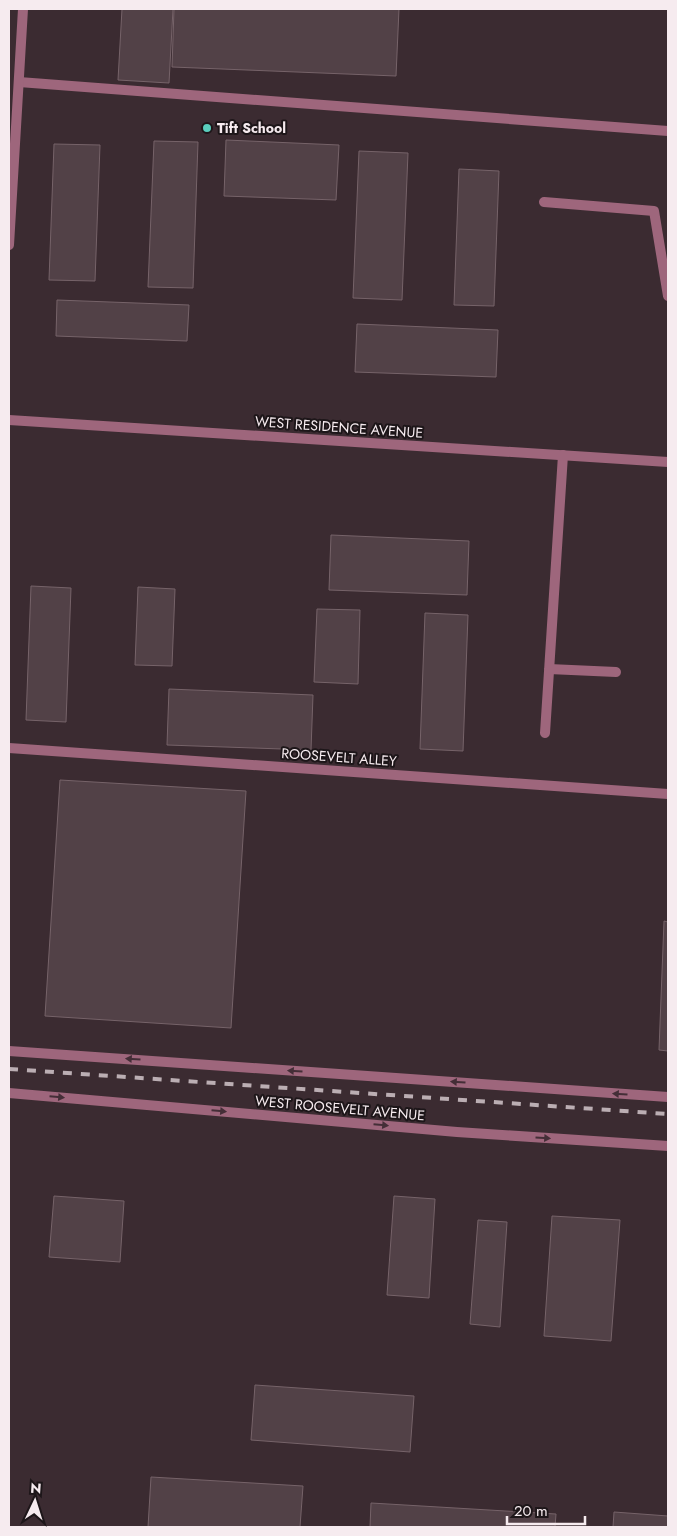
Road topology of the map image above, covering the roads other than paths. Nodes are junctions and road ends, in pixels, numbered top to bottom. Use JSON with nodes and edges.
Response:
{"nodes":[{"id":1,"x":24,"y":9,"type":"edge"},
{"id":2,"x":19,"y":82,"type":"junction"},
{"id":3,"x":668,"y":131,"type":"edge"},
{"id":4,"x":544,"y":202,"type":"dead end"},
{"id":5,"x":9,"y":245,"type":"edge"},
{"id":6,"x":668,"y":296,"type":"edge"},
{"id":7,"x":9,"y":420,"type":"edge"},
{"id":8,"x":563,"y":455,"type":"junction"},
{"id":9,"x":668,"y":462,"type":"edge"},
{"id":10,"x":549,"y":669,"type":"junction"},
{"id":11,"x":616,"y":672,"type":"dead end"},
{"id":12,"x":545,"y":733,"type":"dead end"},
{"id":13,"x":9,"y":748,"type":"edge"},
{"id":14,"x":668,"y":794,"type":"edge"},
{"id":15,"x":9,"y":1050,"type":"edge"},
{"id":16,"x":9,"y":1093,"type":"edge"},
{"id":17,"x":668,"y":1098,"type":"edge"},
{"id":18,"x":668,"y":1146,"type":"edge"}],
"edges":[{"from":1,"to":2,"type":"street"},
{"from":2,"to":3,"type":"street"},
{"from":2,"to":5,"type":"street"},
{"from":4,"to":6,"type":"street"},
{"from":7,"to":8,"type":"street","name":"WEST RESIDENCE AVENUE"},
{"from":8,"to":9,"type":"street","name":"WEST RESIDENCE AVENUE"},
{"from":8,"to":10,"type":"street"},
{"from":10,"to":11,"type":"street"},
{"from":10,"to":12,"type":"street"},
{"from":13,"to":14,"type":"street","name":"ROOSEVELT ALLEY"},
{"from":17,"to":15,"type":"street","one_way":true},
{"from":16,"to":18,"type":"street","name":"WEST ROOSEVELT AVENUE","one_way":true}]}
